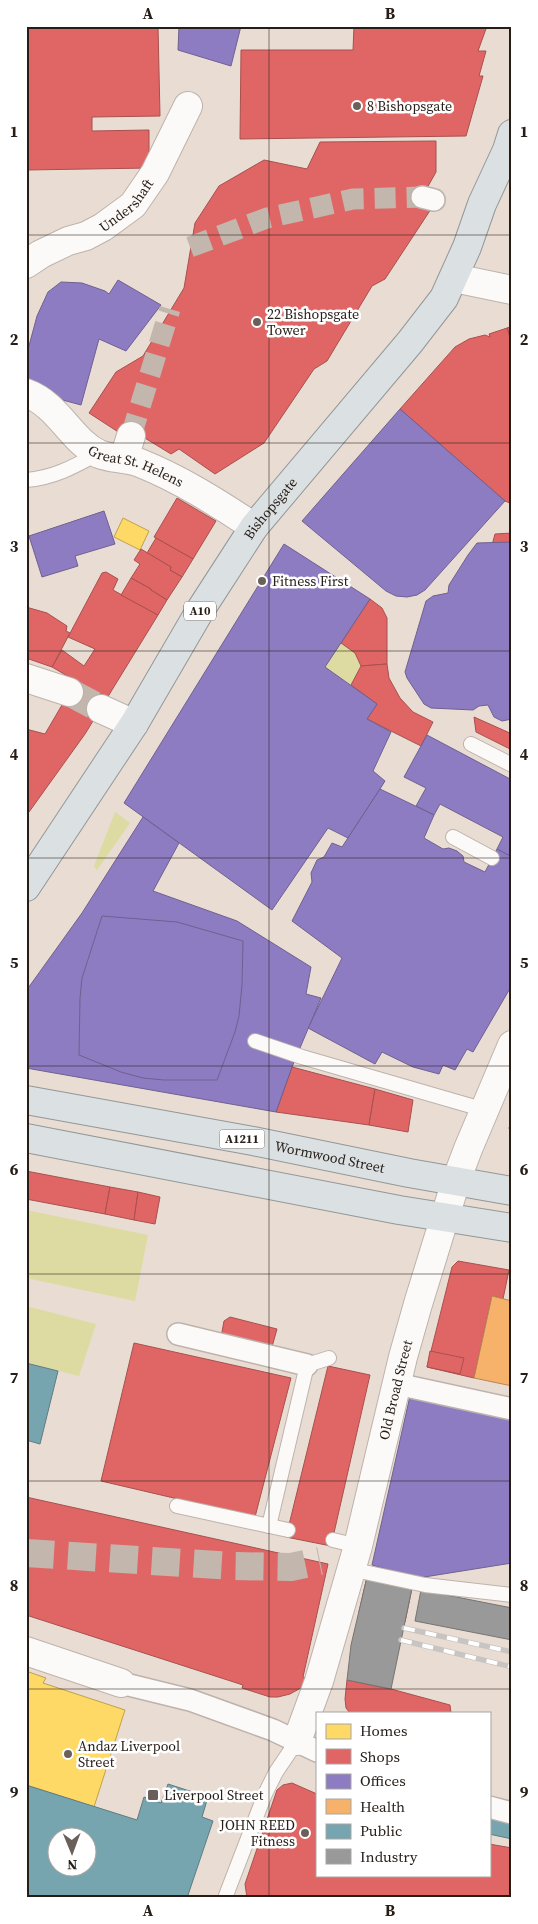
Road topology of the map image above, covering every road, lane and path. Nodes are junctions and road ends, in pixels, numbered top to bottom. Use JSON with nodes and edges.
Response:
{"nodes":[{"id":1,"x":188,"y":106,"type":"dead end"},
{"id":2,"x":512,"y":134,"type":"edge"},
{"id":3,"x":26,"y":264,"type":"edge"},
{"id":4,"x":454,"y":278,"type":"junction"},
{"id":5,"x":512,"y":290,"type":"edge"},
{"id":6,"x":26,"y":394,"type":"edge"},
{"id":7,"x":118,"y":449,"type":"junction"},
{"id":8,"x":26,"y":480,"type":"edge"},
{"id":9,"x":254,"y":526,"type":"junction"},
{"id":10,"x":26,"y":678,"type":"edge"},
{"id":11,"x":70,"y":692,"type":"tunnel mouth"},
{"id":12,"x":101,"y":709,"type":"tunnel mouth"},
{"id":13,"x":134,"y":724,"type":"junction"},
{"id":14,"x":471,"y":744,"type":"dead end"},
{"id":15,"x":512,"y":765,"type":"edge"},
{"id":16,"x":453,"y":837,"type":"dead end"},
{"id":17,"x":492,"y":858,"type":"dead end"},
{"id":18,"x":26,"y":887,"type":"edge"},
{"id":19,"x":255,"y":1041,"type":"dead end"},
{"id":20,"x":512,"y":1044,"type":"edge"},
{"id":21,"x":26,"y":1100,"type":"edge"},
{"id":22,"x":485,"y":1110,"type":"junction"},
{"id":23,"x":26,"y":1138,"type":"edge"},
{"id":24,"x":456,"y":1181,"type":"junction"},
{"id":25,"x":512,"y":1191,"type":"edge"},
{"id":26,"x":446,"y":1217,"type":"junction"},
{"id":27,"x":512,"y":1228,"type":"edge"},
{"id":28,"x":178,"y":1334,"type":"dead end"},
{"id":29,"x":329,"y":1358,"type":"dead end"},
{"id":30,"x":307,"y":1365,"type":"junction"},
{"id":31,"x":397,"y":1384,"type":"junction"},
{"id":32,"x":512,"y":1409,"type":"edge"},
{"id":33,"x":177,"y":1506,"type":"dead end"},
{"id":34,"x":269,"y":1526,"type":"junction"},
{"id":35,"x":288,"y":1530,"type":"dead end"},
{"id":36,"x":347,"y":1551,"type":"junction"},
{"id":37,"x":512,"y":1595,"type":"edge"},
{"id":38,"x":26,"y":1651,"type":"edge"},
{"id":39,"x":122,"y":1683,"type":"joint"},
{"id":40,"x":307,"y":1746,"type":"edge"},
{"id":41,"x":490,"y":1808,"type":"edge"},
{"id":42,"x":512,"y":1813,"type":"edge"},
{"id":43,"x":225,"y":1898,"type":"edge"}],
"edges":[{"from":1,"to":3,"type":"street","name":"Undershaft"},
{"from":2,"to":4,"type":"main road","name":"Bishopsgate"},
{"from":4,"to":5,"type":"street"},
{"from":4,"to":9,"type":"main road","name":"Bishopsgate","number":"A10"},
{"from":6,"to":7,"type":"street","name":"Great St. Helens"},
{"from":7,"to":8,"type":"lane"},
{"from":7,"to":9,"type":"street","name":"Great St. Helens"},
{"from":9,"to":13,"type":"main road","name":"Bishopsgate","number":"A10"},
{"from":10,"to":11,"type":"street"},
{"from":12,"to":13,"type":"street"},
{"from":13,"to":18,"type":"main road","name":"Bishopsgate","number":"A10"},
{"from":14,"to":15,"type":"lane"},
{"from":16,"to":17,"type":"lane"},
{"from":19,"to":22,"type":"lane"},
{"from":20,"to":22,"type":"street","name":"Old Broad Street"},
{"from":21,"to":24,"type":"main road","name":"Wormwood Street","number":"A1211"},
{"from":22,"to":24,"type":"street","name":"Old Broad Street"},
{"from":23,"to":26,"type":"main road"},
{"from":24,"to":25,"type":"main road","number":"A1211"},
{"from":24,"to":26,"type":"street","name":"Old Broad Street"},
{"from":26,"to":27,"type":"main road"},
{"from":26,"to":31,"type":"street","name":"Old Broad Street"},
{"from":28,"to":30,"type":"street"},
{"from":29,"to":30,"type":"lane"},
{"from":30,"to":34,"type":"lane"},
{"from":31,"to":32,"type":"street"},
{"from":31,"to":36,"type":"street","name":"Old Broad Street"},
{"from":33,"to":34,"type":"lane"},
{"from":34,"to":35,"type":"lane"},
{"from":36,"to":37,"type":"lane"},
{"from":36,"to":40,"type":"street","name":"Old Broad Street"},
{"from":38,"to":39,"type":"street"},
{"from":39,"to":40,"type":"street"},
{"from":40,"to":43,"type":"lane"},
{"from":41,"to":42,"type":"street"}]}
